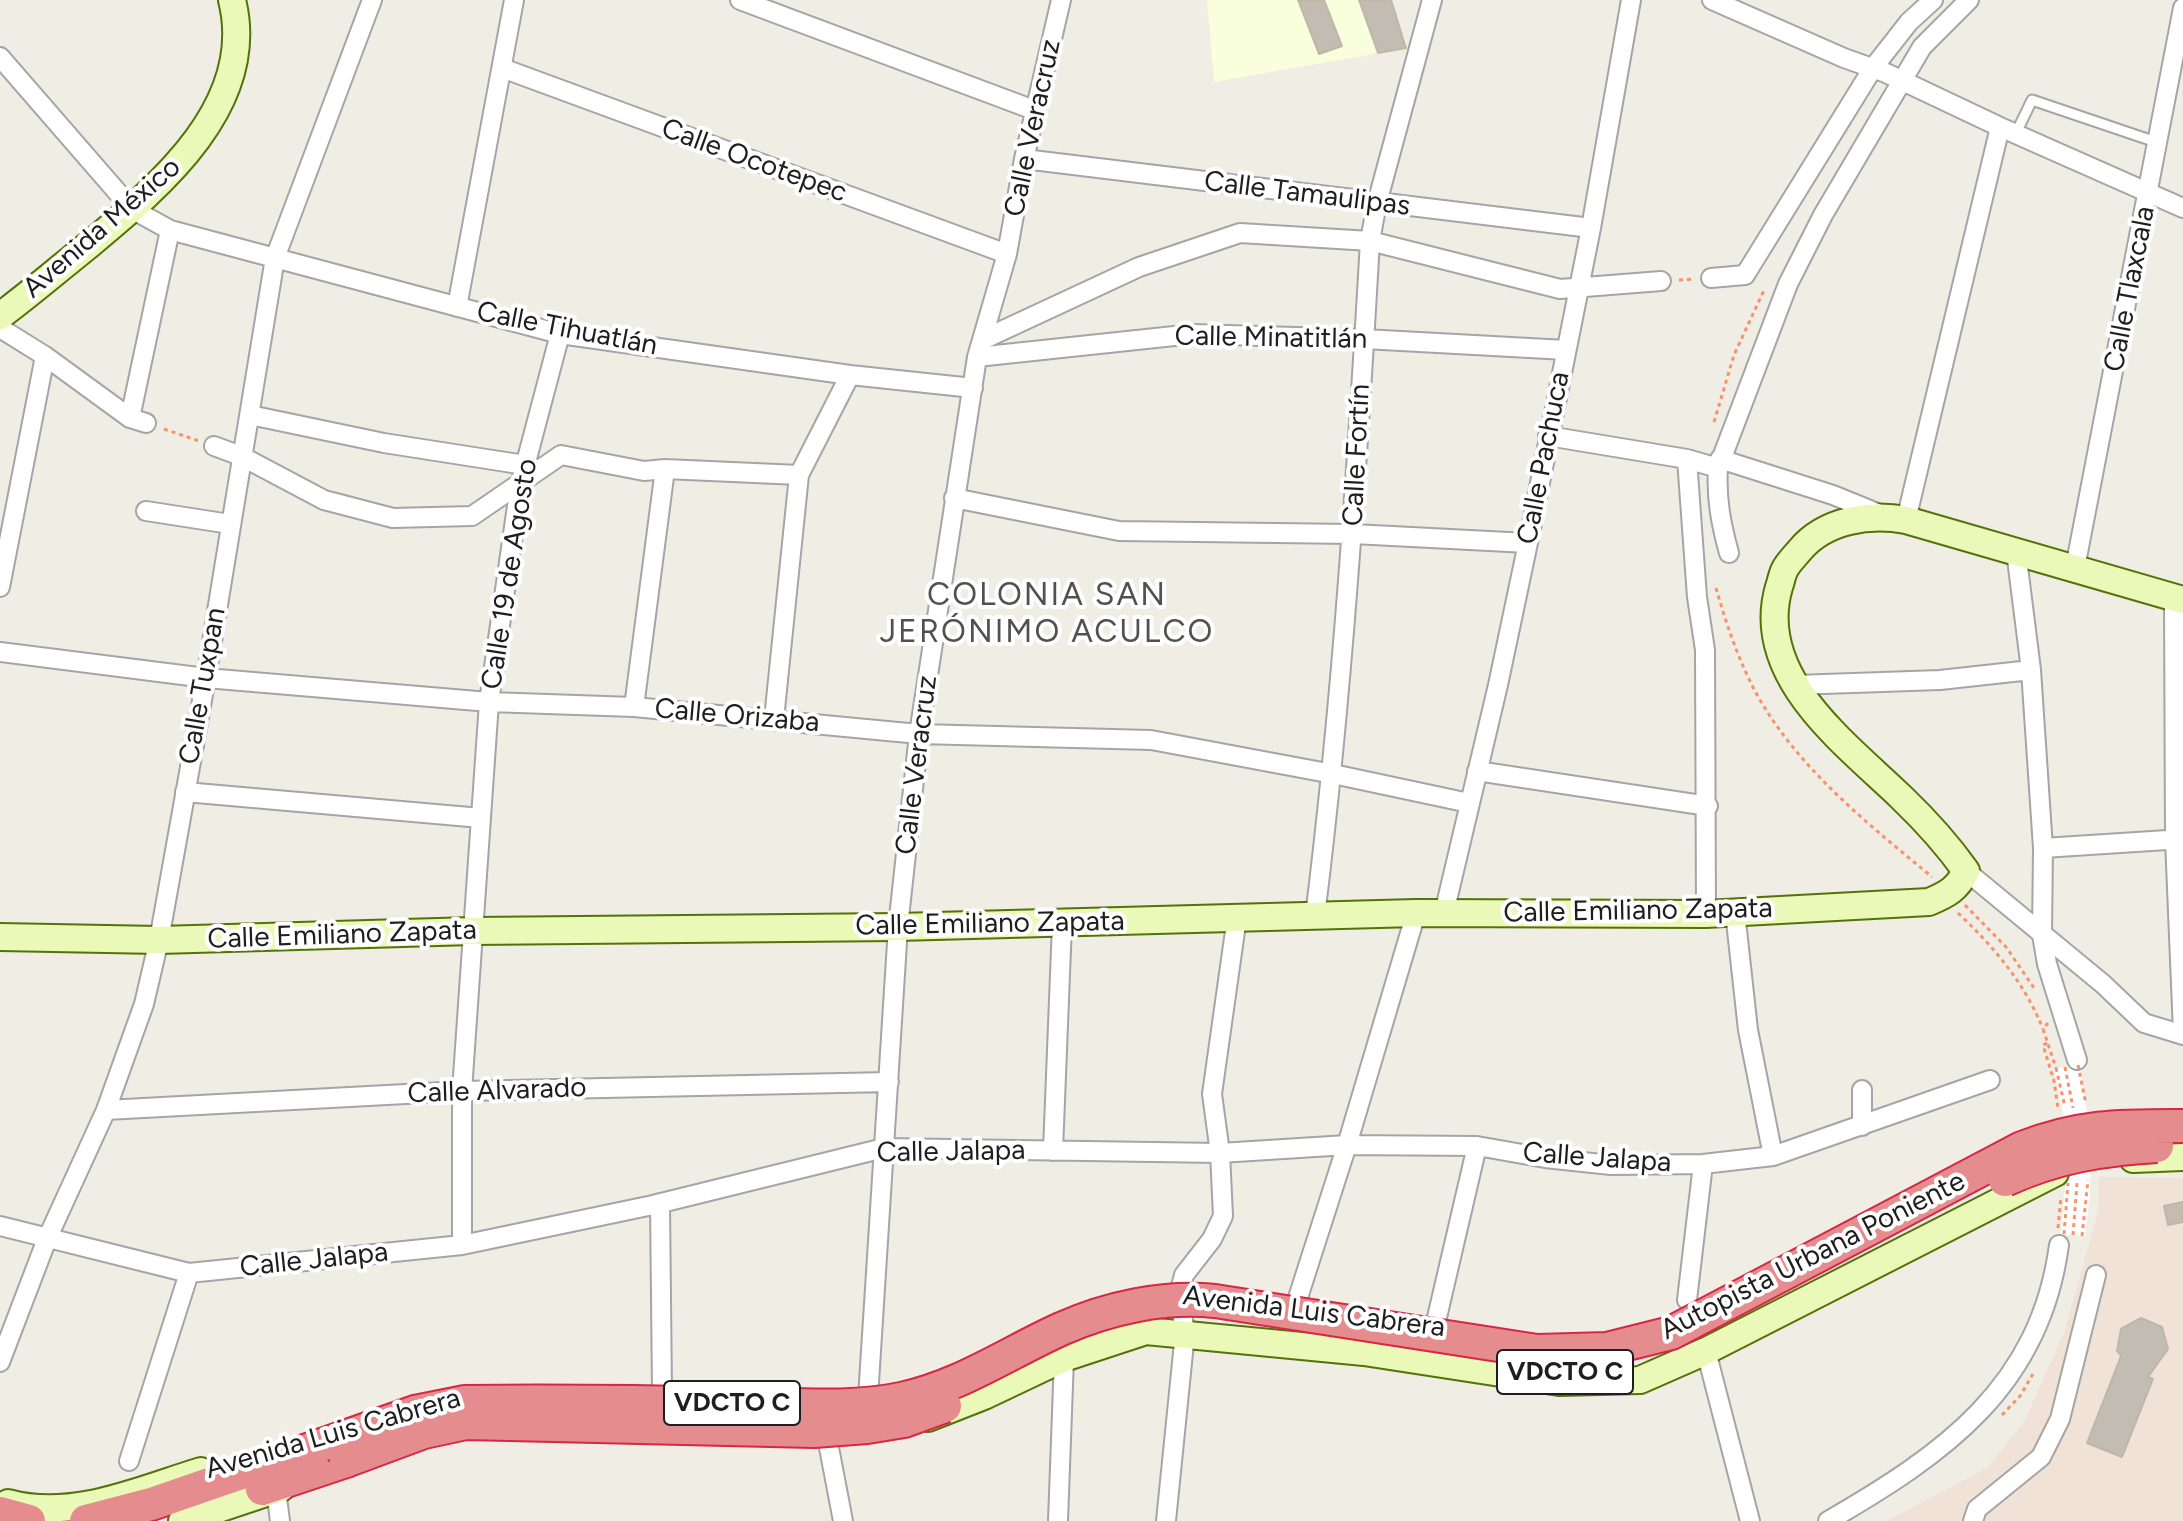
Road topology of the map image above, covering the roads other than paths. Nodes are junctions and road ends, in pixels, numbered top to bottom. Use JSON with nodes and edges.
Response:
{"nodes":[{"id":1,"x":232,"y":0,"type":"edge"},
{"id":2,"x":372,"y":0,"type":"edge"},
{"id":3,"x":514,"y":0,"type":"edge"},
{"id":4,"x":740,"y":0,"type":"edge"},
{"id":5,"x":1061,"y":0,"type":"edge"},
{"id":6,"x":1432,"y":0,"type":"edge"},
{"id":7,"x":1631,"y":0,"type":"edge"},
{"id":8,"x":1712,"y":0,"type":"edge"},
{"id":9,"x":1933,"y":0,"type":"edge"},
{"id":10,"x":1969,"y":0,"type":"edge"},
{"id":11,"x":2183,"y":8,"type":"edge"},
{"id":12,"x":0,"y":57,"type":"edge"},
{"id":13,"x":502,"y":68,"type":"junction"},
{"id":14,"x":1873,"y":68,"type":"junction"},
{"id":15,"x":1902,"y":80,"type":"junction"},
{"id":16,"x":1034,"y":110,"type":"junction"},
{"id":17,"x":2008,"y":130,"type":"junction"},
{"id":18,"x":2159,"y":143,"type":"junction"},
{"id":19,"x":1024,"y":159,"type":"junction"},
{"id":20,"x":2149,"y":194,"type":"junction"},
{"id":21,"x":1377,"y":203,"type":"junction"},
{"id":22,"x":2183,"y":208,"type":"edge"},
{"id":23,"x":132,"y":209,"type":"junction"},
{"id":24,"x":1591,"y":228,"type":"junction"},
{"id":25,"x":170,"y":230,"type":"junction"},
{"id":26,"x":1370,"y":241,"type":"junction"},
{"id":27,"x":1007,"y":254,"type":"junction"},
{"id":28,"x":275,"y":258,"type":"junction"},
{"id":29,"x":1711,"y":278,"type":"road end"},
{"id":30,"x":1661,"y":281,"type":"road end"},
{"id":31,"x":1578,"y":288,"type":"junction"},
{"id":32,"x":457,"y":307,"type":"junction"},
{"id":33,"x":0,"y":316,"type":"edge"},
{"id":34,"x":0,"y":328,"type":"edge"},
{"id":35,"x":560,"y":334,"type":"junction"},
{"id":36,"x":1364,"y":339,"type":"junction"},
{"id":37,"x":980,"y":348,"type":"junction"},
{"id":38,"x":1566,"y":350,"type":"junction"},
{"id":39,"x":45,"y":356,"type":"junction"},
{"id":40,"x":850,"y":375,"type":"junction"},
{"id":41,"x":973,"y":388,"type":"junction"},
{"id":42,"x":250,"y":415,"type":"junction"},
{"id":43,"x":1548,"y":436,"type":"junction"},
{"id":44,"x":214,"y":446,"type":"road end"},
{"id":45,"x":241,"y":456,"type":"junction"},
{"id":46,"x":1687,"y":459,"type":"junction"},
{"id":47,"x":1719,"y":464,"type":"junction"},
{"id":48,"x":525,"y":465,"type":"junction"},
{"id":49,"x":665,"y":469,"type":"junction"},
{"id":50,"x":799,"y":475,"type":"junction"},
{"id":51,"x":520,"y":485,"type":"junction"},
{"id":52,"x":954,"y":498,"type":"junction"},
{"id":53,"x":146,"y":511,"type":"dead end"},
{"id":54,"x":7,"y":516,"type":"edge"},
{"id":55,"x":1895,"y":518,"type":"junction"},
{"id":56,"x":230,"y":524,"type":"junction"},
{"id":57,"x":1353,"y":534,"type":"junction"},
{"id":58,"x":1528,"y":543,"type":"junction"},
{"id":59,"x":2016,"y":551,"type":"junction"},
{"id":60,"x":1729,"y":553,"type":"dead end"},
{"id":61,"x":2075,"y":568,"type":"junction"},
{"id":62,"x":0,"y":587,"type":"edge"},
{"id":63,"x":2179,"y":599,"type":"edge"},
{"id":64,"x":0,"y":652,"type":"edge"},
{"id":65,"x":2031,"y":670,"type":"junction"},
{"id":66,"x":206,"y":678,"type":"junction"},
{"id":67,"x":1795,"y":685,"type":"junction"},
{"id":68,"x":489,"y":702,"type":"junction"},
{"id":69,"x":634,"y":707,"type":"junction"},
{"id":70,"x":774,"y":719,"type":"junction"},
{"id":71,"x":919,"y":734,"type":"junction"},
{"id":72,"x":1477,"y":771,"type":"junction"},
{"id":73,"x":1333,"y":774,"type":"junction"},
{"id":74,"x":185,"y":792,"type":"junction"},
{"id":75,"x":1469,"y":803,"type":"junction"},
{"id":76,"x":1708,"y":806,"type":"junction"},
{"id":77,"x":481,"y":818,"type":"junction"},
{"id":78,"x":2179,"y":839,"type":"edge"},
{"id":79,"x":2043,"y":848,"type":"junction"},
{"id":80,"x":1966,"y":871,"type":"junction"},
{"id":81,"x":1735,"y":912,"type":"junction"},
{"id":82,"x":1416,"y":913,"type":"junction"},
{"id":83,"x":1444,"y":913,"type":"junction"},
{"id":84,"x":1706,"y":914,"type":"junction"},
{"id":85,"x":1315,"y":916,"type":"junction"},
{"id":86,"x":1237,"y":917,"type":"junction"},
{"id":87,"x":1062,"y":924,"type":"junction"},
{"id":88,"x":898,"y":927,"type":"junction"},
{"id":89,"x":473,"y":931,"type":"junction"},
{"id":90,"x":2042,"y":935,"type":"junction"},
{"id":91,"x":0,"y":937,"type":"edge"},
{"id":92,"x":159,"y":940,"type":"junction"},
{"id":93,"x":2183,"y":1034,"type":"edge"},
{"id":94,"x":2068,"y":1062,"type":"dead end"},
{"id":95,"x":1990,"y":1080,"type":"dead end"},
{"id":96,"x":889,"y":1082,"type":"junction"},
{"id":97,"x":1862,"y":1090,"type":"dead end"},
{"id":98,"x":462,"y":1091,"type":"junction"},
{"id":99,"x":106,"y":1110,"type":"junction"},
{"id":100,"x":2178,"y":1115,"type":"edge"},
{"id":101,"x":1862,"y":1126,"type":"junction"},
{"id":102,"x":1347,"y":1145,"type":"junction"},
{"id":103,"x":1477,"y":1146,"type":"junction"},
{"id":104,"x":884,"y":1148,"type":"junction"},
{"id":105,"x":1053,"y":1151,"type":"junction"},
{"id":106,"x":1220,"y":1153,"type":"junction"},
{"id":107,"x":2181,"y":1153,"type":"edge"},
{"id":108,"x":1773,"y":1156,"type":"junction"},
{"id":109,"x":1703,"y":1164,"type":"junction"},
{"id":110,"x":660,"y":1203,"type":"junction"},
{"id":111,"x":0,"y":1226,"type":"edge"},
{"id":112,"x":47,"y":1239,"type":"junction"},
{"id":113,"x":2058,"y":1239,"type":"road end"},
{"id":114,"x":462,"y":1245,"type":"junction"},
{"id":115,"x":189,"y":1273,"type":"junction"},
{"id":116,"x":2096,"y":1275,"type":"dead end"},
{"id":117,"x":1179,"y":1294,"type":"junction"},
{"id":118,"x":1687,"y":1300,"type":"dead end"},
{"id":119,"x":1295,"y":1307,"type":"junction"},
{"id":120,"x":1435,"y":1326,"type":"junction"},
{"id":121,"x":1185,"y":1333,"type":"junction"},
{"id":122,"x":1500,"y":1337,"type":"junction"},
{"id":123,"x":1706,"y":1351,"type":"junction"},
{"id":124,"x":1064,"y":1358,"type":"junction"},
{"id":125,"x":0,"y":1362,"type":"edge"},
{"id":126,"x":969,"y":1367,"type":"junction"},
{"id":127,"x":1492,"y":1371,"type":"junction"},
{"id":128,"x":1014,"y":1381,"type":"junction"},
{"id":129,"x":662,"y":1392,"type":"junction"},
{"id":130,"x":984,"y":1396,"type":"junction"},
{"id":131,"x":868,"y":1398,"type":"junction"},
{"id":132,"x":826,"y":1432,"type":"junction"},
{"id":133,"x":129,"y":1461,"type":"dead end"},
{"id":134,"x":276,"y":1490,"type":"junction"},
{"id":135,"x":0,"y":1500,"type":"edge"},
{"id":136,"x":0,"y":1513,"type":"edge"},
{"id":137,"x":29,"y":1521,"type":"edge"},
{"id":138,"x":86,"y":1521,"type":"edge"},
{"id":139,"x":163,"y":1521,"type":"edge"},
{"id":140,"x":182,"y":1521,"type":"edge"},
{"id":141,"x":280,"y":1521,"type":"edge"},
{"id":142,"x":843,"y":1521,"type":"edge"},
{"id":143,"x":1058,"y":1521,"type":"edge"},
{"id":144,"x":1166,"y":1521,"type":"edge"},
{"id":145,"x":1750,"y":1521,"type":"edge"},
{"id":146,"x":1828,"y":1521,"type":"edge"},
{"id":147,"x":1973,"y":1521,"type":"edge"}],
"edges":[{"from":1,"to":23,"type":"main road","name":"Avenida México"},
{"from":2,"to":28,"type":"street","name":"Calle Tuxpan"},
{"from":3,"to":13,"type":"street"},
{"from":4,"to":16,"type":"street"},
{"from":5,"to":16,"type":"street","name":"Calle Veracruz"},
{"from":6,"to":21,"type":"street","name":"Calle Fortín"},
{"from":7,"to":24,"type":"street","name":"Calle Pachuca"},
{"from":8,"to":14,"type":"street"},
{"from":9,"to":14,"type":"street"},
{"from":10,"to":15,"type":"street"},
{"from":11,"to":18,"type":"street","name":"Calle Tlaxcala"},
{"from":12,"to":23,"type":"street","name":"Calle Tihuatlán"},
{"from":13,"to":27,"type":"street","name":"Calle Ocotepec"},
{"from":13,"to":32,"type":"street"},
{"from":14,"to":15,"type":"street"},
{"from":14,"to":29,"type":"street"},
{"from":15,"to":17,"type":"street"},
{"from":15,"to":47,"type":"street"},
{"from":16,"to":19,"type":"street","name":"Calle Veracruz"},
{"from":17,"to":18,"type":"lane"},
{"from":17,"to":20,"type":"street"},
{"from":17,"to":55,"type":"street"},
{"from":18,"to":20,"type":"street","name":"Calle Tlaxcala"},
{"from":19,"to":21,"type":"street","name":"Calle Tamaulipas"},
{"from":19,"to":27,"type":"street","name":"Calle Veracruz"},
{"from":20,"to":22,"type":"street"},
{"from":20,"to":61,"type":"street","name":"Calle Tlaxcala"},
{"from":21,"to":24,"type":"street","name":"Calle Tamaulipas"},
{"from":21,"to":26,"type":"street","name":"Calle Fortín"},
{"from":23,"to":25,"type":"street","name":"Calle Tihuatlán"},
{"from":23,"to":33,"type":"main road","name":"Avenida México"},
{"from":24,"to":31,"type":"street","name":"Calle Pachuca"},
{"from":25,"to":28,"type":"street","name":"Calle Tihuatlán"},
{"from":25,"to":39,"type":"street"},
{"from":26,"to":31,"type":"street"},
{"from":26,"to":36,"type":"street","name":"Calle Fortín"},
{"from":26,"to":37,"type":"street"},
{"from":27,"to":37,"type":"street","name":"Calle Veracruz"},
{"from":28,"to":32,"type":"street","name":"Calle Tihuatlán"},
{"from":28,"to":42,"type":"street","name":"Calle Tuxpan"},
{"from":30,"to":31,"type":"street"},
{"from":31,"to":38,"type":"street","name":"Calle Pachuca"},
{"from":32,"to":35,"type":"street","name":"Calle Tihuatlán"},
{"from":34,"to":39,"type":"street"},
{"from":35,"to":40,"type":"street","name":"Calle Tihuatlán"},
{"from":35,"to":48,"type":"street","name":"Calle 19 de Agosto"},
{"from":36,"to":37,"type":"street","name":"Calle Minatitlán"},
{"from":36,"to":38,"type":"street","name":"Calle Minatitlán"},
{"from":36,"to":57,"type":"street","name":"Calle Fortín"},
{"from":37,"to":41,"type":"street","name":"Calle Veracruz"},
{"from":38,"to":43,"type":"street","name":"Calle Pachuca"},
{"from":39,"to":54,"type":"street"},
{"from":40,"to":41,"type":"street","name":"Calle Tihuatlán"},
{"from":40,"to":50,"type":"street"},
{"from":41,"to":52,"type":"street","name":"Calle Veracruz"},
{"from":42,"to":45,"type":"street","name":"Calle Tuxpan"},
{"from":42,"to":48,"type":"street"},
{"from":43,"to":46,"type":"street"},
{"from":43,"to":58,"type":"street","name":"Calle Pachuca"},
{"from":44,"to":45,"type":"street"},
{"from":45,"to":51,"type":"street"},
{"from":45,"to":56,"type":"street","name":"Calle Tuxpan"},
{"from":46,"to":47,"type":"street"},
{"from":46,"to":76,"type":"street"},
{"from":47,"to":55,"type":"street"},
{"from":47,"to":60,"type":"street"},
{"from":48,"to":51,"type":"street","name":"Calle 19 de Agosto"},
{"from":49,"to":50,"type":"street"},
{"from":49,"to":51,"type":"street"},
{"from":49,"to":69,"type":"street"},
{"from":50,"to":70,"type":"street"},
{"from":51,"to":68,"type":"street","name":"Calle 19 de Agosto"},
{"from":52,"to":57,"type":"street"},
{"from":52,"to":71,"type":"street","name":"Calle Veracruz"},
{"from":53,"to":56,"type":"street"},
{"from":54,"to":62,"type":"street"},
{"from":55,"to":59,"type":"main road"},
{"from":55,"to":67,"type":"main road"},
{"from":56,"to":66,"type":"street","name":"Calle Tuxpan"},
{"from":57,"to":58,"type":"street"},
{"from":57,"to":73,"type":"street","name":"Calle Fortín"},
{"from":58,"to":72,"type":"street","name":"Calle Pachuca"},
{"from":59,"to":61,"type":"main road"},
{"from":59,"to":65,"type":"street"},
{"from":61,"to":63,"type":"main road"},
{"from":63,"to":78,"type":"street"},
{"from":64,"to":66,"type":"street","name":"Calle Orizaba"},
{"from":65,"to":67,"type":"street"},
{"from":65,"to":79,"type":"street"},
{"from":66,"to":68,"type":"street","name":"Calle Orizaba"},
{"from":66,"to":74,"type":"street","name":"Calle Tuxpan"},
{"from":67,"to":80,"type":"main road"},
{"from":68,"to":69,"type":"street","name":"Calle Orizaba"},
{"from":68,"to":77,"type":"street","name":"Calle 19 de Agosto"},
{"from":69,"to":70,"type":"street","name":"Calle Orizaba"},
{"from":70,"to":71,"type":"street","name":"Calle Orizaba"},
{"from":71,"to":73,"type":"street","name":"Calle Orizaba"},
{"from":71,"to":88,"type":"street","name":"Calle Veracruz"},
{"from":72,"to":75,"type":"street","name":"Calle Pachuca"},
{"from":72,"to":76,"type":"street"},
{"from":73,"to":75,"type":"street","name":"Calle Orizaba"},
{"from":73,"to":85,"type":"street","name":"Calle Fortín"},
{"from":74,"to":77,"type":"street"},
{"from":74,"to":92,"type":"street","name":"Calle Tuxpan"},
{"from":75,"to":83,"type":"street","name":"Calle Pachuca"},
{"from":76,"to":84,"type":"street"},
{"from":77,"to":89,"type":"street","name":"Calle 19 de Agosto"},
{"from":78,"to":79,"type":"street"},
{"from":78,"to":93,"type":"street"},
{"from":79,"to":90,"type":"street"},
{"from":80,"to":81,"type":"main road","name":"Calle Emiliano Zapata"},
{"from":80,"to":90,"type":"street"},
{"from":81,"to":84,"type":"main road","name":"Calle Emiliano Zapata"},
{"from":81,"to":108,"type":"street"},
{"from":82,"to":83,"type":"main road","name":"Calle Emiliano Zapata"},
{"from":82,"to":85,"type":"main road","name":"Calle Emiliano Zapata"},
{"from":82,"to":102,"type":"street"},
{"from":83,"to":84,"type":"main road","name":"Calle Emiliano Zapata"},
{"from":85,"to":86,"type":"main road","name":"Calle Emiliano Zapata"},
{"from":86,"to":87,"type":"main road","name":"Calle Emiliano Zapata"},
{"from":86,"to":106,"type":"street"},
{"from":87,"to":88,"type":"main road","name":"Calle Emiliano Zapata"},
{"from":87,"to":105,"type":"street"},
{"from":88,"to":89,"type":"main road","name":"Calle Emiliano Zapata"},
{"from":88,"to":96,"type":"street","name":"Calle Veracruz"},
{"from":89,"to":92,"type":"main road","name":"Calle Emiliano Zapata"},
{"from":89,"to":98,"type":"street"},
{"from":90,"to":93,"type":"street"},
{"from":90,"to":94,"type":"street"},
{"from":91,"to":92,"type":"main road","name":"Calle Emiliano Zapata"},
{"from":92,"to":99,"type":"street","name":"Calle Tuxpan"},
{"from":95,"to":101,"type":"street","name":"Calle Jalapa"},
{"from":96,"to":98,"type":"street","name":"Calle Alvarado"},
{"from":96,"to":104,"type":"street","name":"Calle Veracruz"},
{"from":97,"to":101,"type":"street"},
{"from":98,"to":99,"type":"street","name":"Calle Alvarado"},
{"from":98,"to":114,"type":"street"},
{"from":99,"to":112,"type":"street","name":"Calle Tuxpan"},
{"from":100,"to":107,"type":"main road"},
{"from":100,"to":122,"type":"main road","name":"Avenida Luis Cabrera"},
{"from":100,"to":138,"type":"highway","name":"Autopista Urbana Poniente","number":"VDCTO C","bridge":true},
{"from":101,"to":108,"type":"street","name":"Calle Jalapa"},
{"from":102,"to":103,"type":"street","name":"Calle Jalapa"},
{"from":102,"to":106,"type":"street","name":"Calle Jalapa"},
{"from":102,"to":119,"type":"street"},
{"from":103,"to":109,"type":"street","name":"Calle Jalapa"},
{"from":103,"to":120,"type":"street"},
{"from":104,"to":105,"type":"street","name":"Calle Jalapa"},
{"from":104,"to":110,"type":"street","name":"Calle Jalapa"},
{"from":104,"to":131,"type":"street","name":"Calle Veracruz"},
{"from":105,"to":106,"type":"street","name":"Calle Jalapa"},
{"from":106,"to":117,"type":"street"},
{"from":107,"to":123,"type":"main road","name":"Avenida Luis Cabrera"},
{"from":107,"to":139,"type":"highway","name":"Autopista Urbana Poniente","number":"VDCTO C","bridge":true},
{"from":108,"to":109,"type":"street","name":"Calle Jalapa"},
{"from":109,"to":118,"type":"street"},
{"from":110,"to":114,"type":"street","name":"Calle Jalapa"},
{"from":110,"to":129,"type":"street"},
{"from":111,"to":112,"type":"street","name":"Calle Jalapa"},
{"from":112,"to":115,"type":"street","name":"Calle Jalapa"},
{"from":112,"to":125,"type":"street","name":"Calle Tuxpan"},
{"from":113,"to":146,"type":"street"},
{"from":114,"to":115,"type":"street","name":"Calle Jalapa"},
{"from":115,"to":133,"type":"street"},
{"from":116,"to":147,"type":"street"},
{"from":117,"to":119,"type":"main road","name":"Avenida Luis Cabrera"},
{"from":117,"to":121,"type":"street"},
{"from":117,"to":126,"type":"main road","name":"Avenida Luis Cabrera"},
{"from":117,"to":128,"type":"main road"},
{"from":119,"to":120,"type":"main road","name":"Avenida Luis Cabrera"},
{"from":120,"to":122,"type":"main road","name":"Avenida Luis Cabrera"},
{"from":121,"to":124,"type":"main road","name":"Avenida Luis Cabrera"},
{"from":121,"to":127,"type":"main road","name":"Avenida Luis Cabrera"},
{"from":121,"to":144,"type":"street"},
{"from":122,"to":127,"type":"main road"},
{"from":123,"to":127,"type":"main road","name":"Avenida Luis Cabrera"},
{"from":123,"to":145,"type":"street"},
{"from":124,"to":128,"type":"main road","name":"Avenida Luis Cabrera"},
{"from":124,"to":143,"type":"street"},
{"from":126,"to":130,"type":"main road"},
{"from":126,"to":131,"type":"main road","name":"Avenida Luis Cabrera"},
{"from":128,"to":130,"type":"main road","name":"Avenida Luis Cabrera"},
{"from":129,"to":131,"type":"main road","name":"Avenida Luis Cabrera"},
{"from":129,"to":135,"type":"main road","name":"Avenida Luis Cabrera"},
{"from":130,"to":132,"type":"main road","name":"Avenida Luis Cabrera"},
{"from":132,"to":134,"type":"main road","name":"Avenida Luis Cabrera"},
{"from":132,"to":142,"type":"street"},
{"from":134,"to":140,"type":"main road","name":"Avenida Luis Cabrera"},
{"from":134,"to":141,"type":"street"},
{"from":136,"to":137,"type":"highway"}]}
